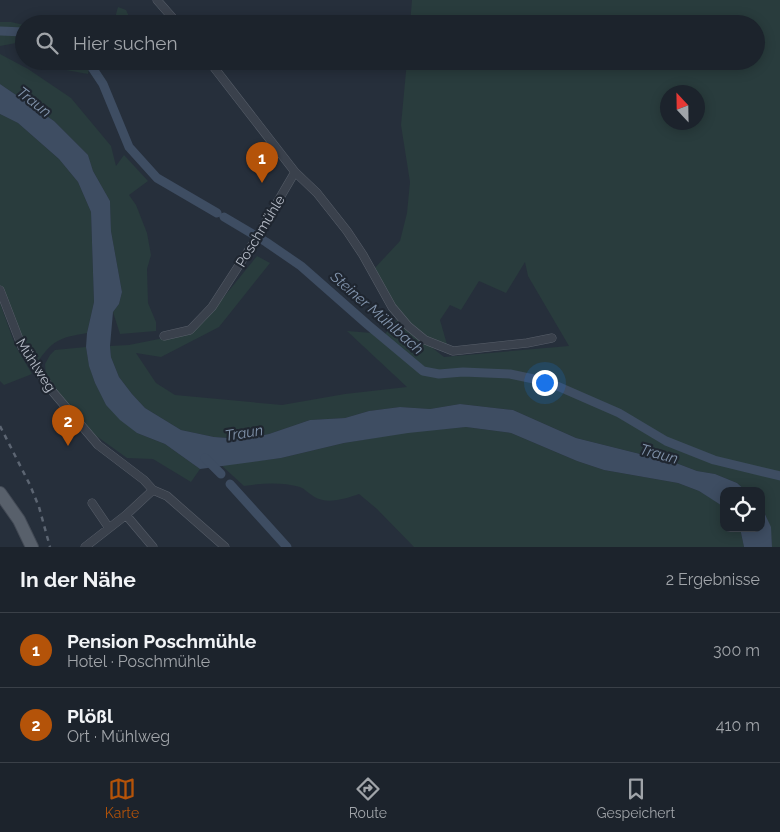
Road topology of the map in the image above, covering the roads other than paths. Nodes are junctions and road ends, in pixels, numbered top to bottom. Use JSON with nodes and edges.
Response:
{"nodes":[{"id":1,"x":157,"y":0,"type":"edge"},
{"id":2,"x":170,"y":15,"type":"edge"},
{"id":3,"x":216,"y":70,"type":"edge"},
{"id":4,"x":295,"y":172,"type":"junction"},
{"id":5,"x":0,"y":290,"type":"edge"},
{"id":6,"x":164,"y":336,"type":"dead end"},
{"id":7,"x":552,"y":338,"type":"dead end"},
{"id":8,"x":153,"y":490,"type":"junction"},
{"id":9,"x":0,"y":493,"type":"edge"},
{"id":10,"x":92,"y":503,"type":"dead end"},
{"id":11,"x":126,"y":515,"type":"junction"},
{"id":12,"x":109,"y":528,"type":"junction"},
{"id":13,"x":88,"y":546,"type":"edge"},
{"id":14,"x":32,"y":547,"type":"edge"},
{"id":15,"x":153,"y":547,"type":"edge"},
{"id":16,"x":225,"y":547,"type":"edge"}],
"edges":[{"from":1,"to":2,"type":"street"},
{"from":3,"to":4,"type":"street"},
{"from":4,"to":6,"type":"street","name":"Poschmühle"},
{"from":4,"to":7,"type":"street"},
{"from":5,"to":8,"type":"street","name":"Mühlweg"},
{"from":8,"to":11,"type":"street"},
{"from":8,"to":16,"type":"street","name":"Mühlweg"},
{"from":9,"to":14,"type":"main road"},
{"from":10,"to":12,"type":"street"},
{"from":11,"to":12,"type":"street"},
{"from":11,"to":15,"type":"street"},
{"from":12,"to":13,"type":"street"}]}
